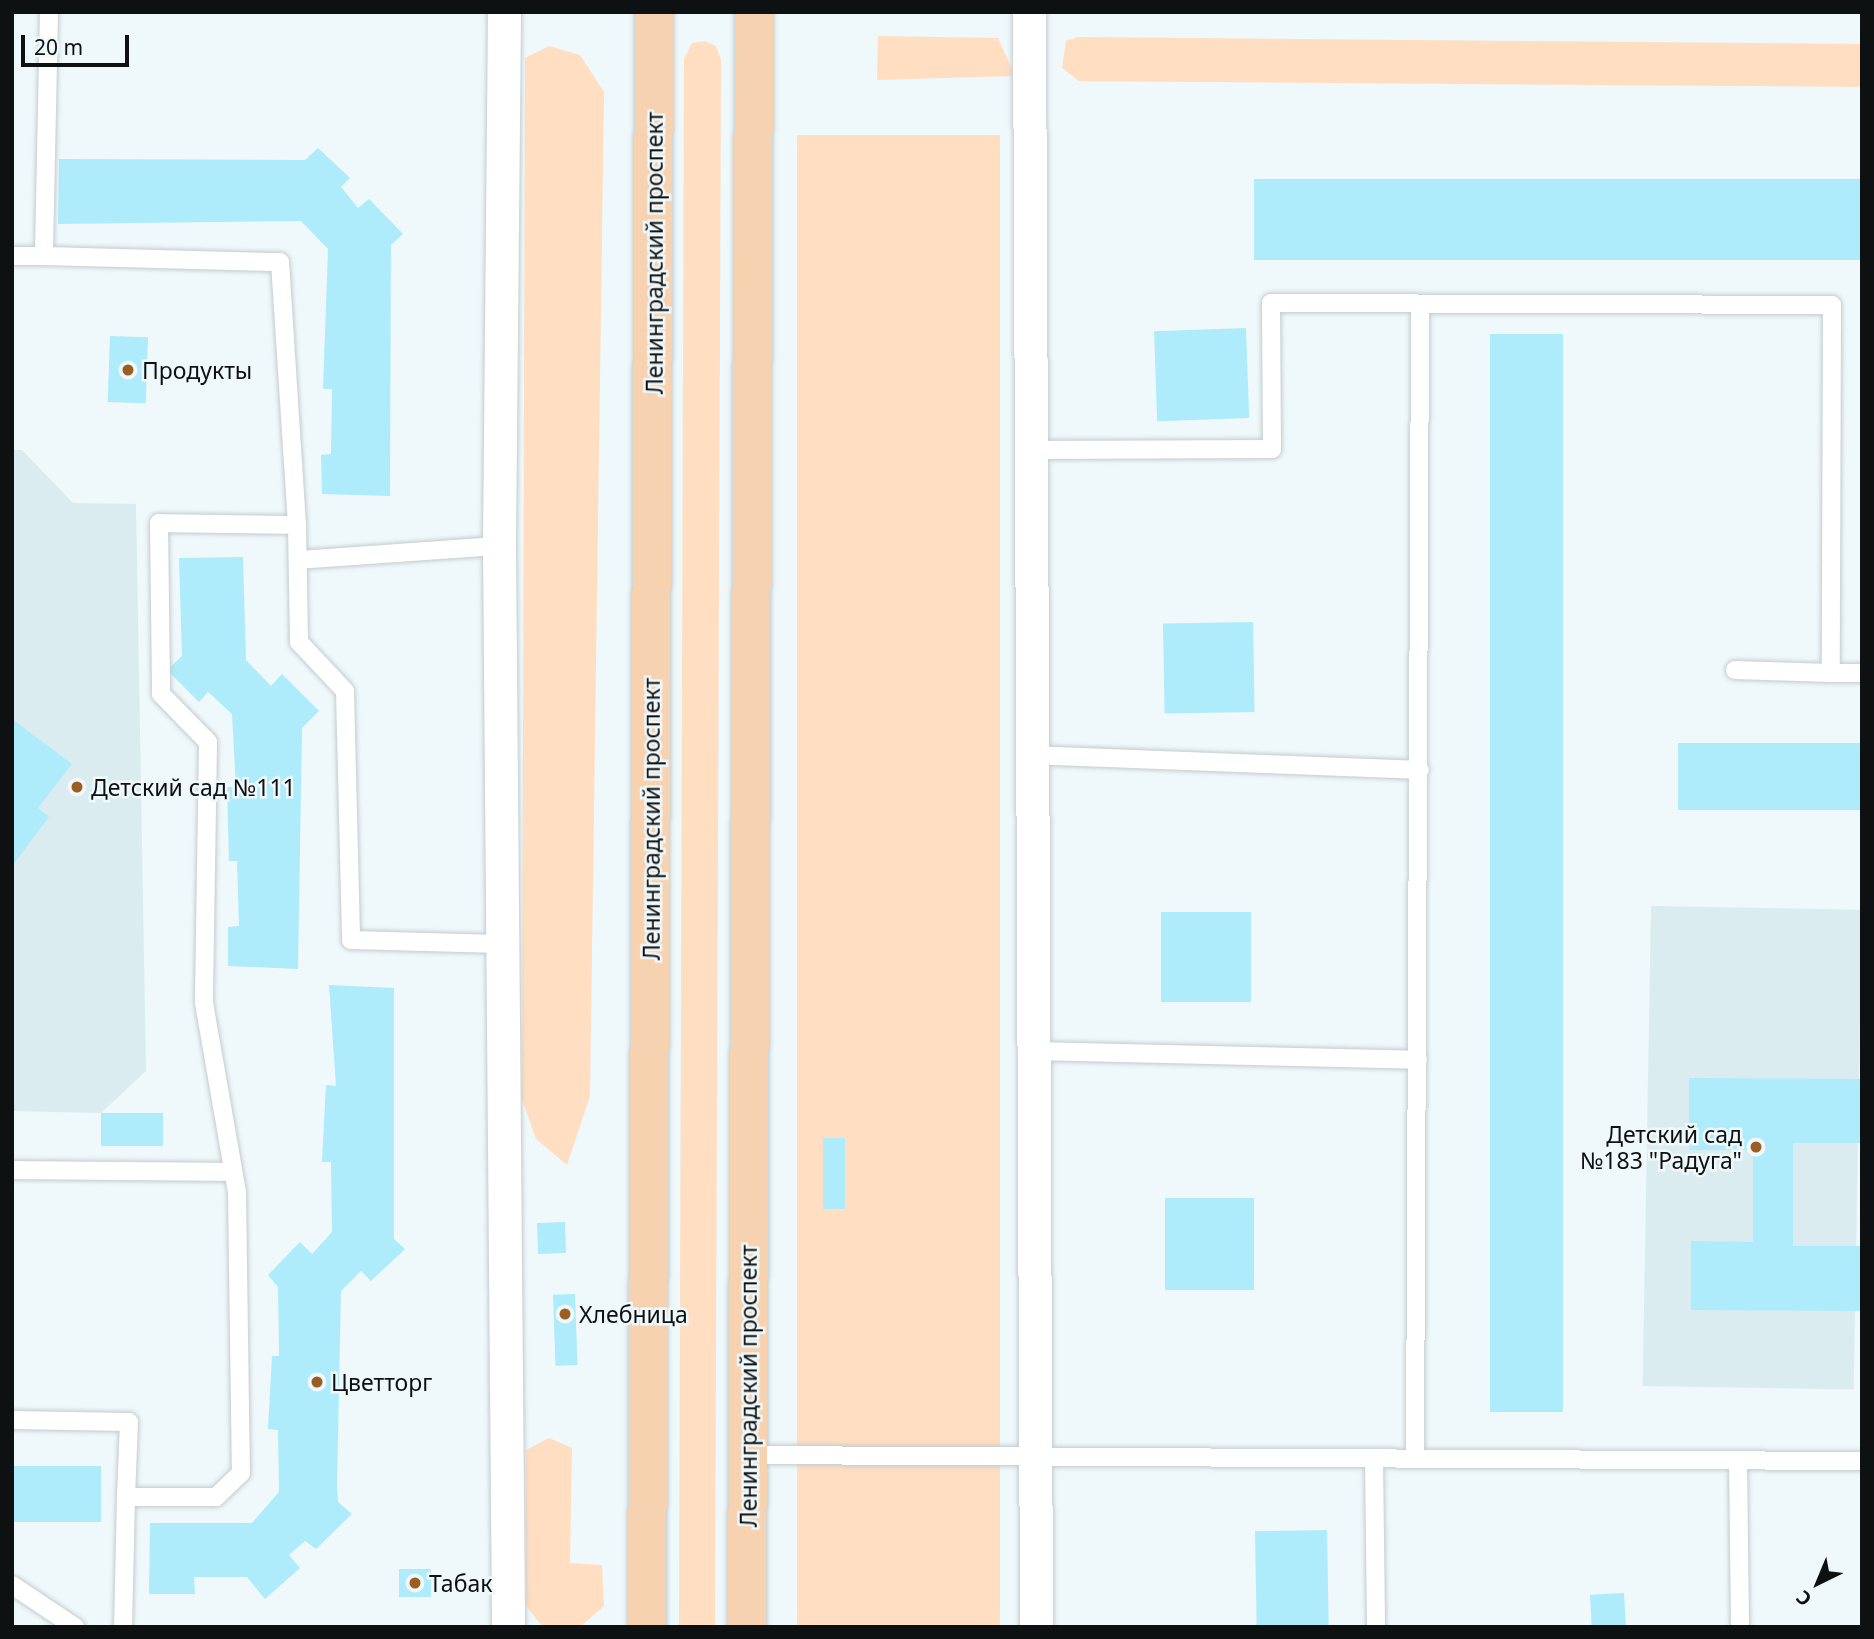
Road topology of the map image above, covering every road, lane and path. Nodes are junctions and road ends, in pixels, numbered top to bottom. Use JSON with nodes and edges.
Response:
{"nodes":[{"id":1,"x":49,"y":12,"type":"edge"},
{"id":2,"x":504,"y":12,"type":"edge"},
{"id":3,"x":654,"y":12,"type":"edge"},
{"id":4,"x":754,"y":12,"type":"edge"},
{"id":5,"x":1029,"y":12,"type":"edge"},
{"id":6,"x":12,"y":256,"type":"edge"},
{"id":7,"x":44,"y":256,"type":"junction"},
{"id":8,"x":1420,"y":305,"type":"junction"},
{"id":9,"x":1029,"y":450,"type":"junction"},
{"id":10,"x":298,"y":525,"type":"junction"},
{"id":11,"x":499,"y":546,"type":"junction"},
{"id":12,"x":298,"y":559,"type":"junction"},
{"id":13,"x":1735,"y":670,"type":"dead end"},
{"id":14,"x":1831,"y":673,"type":"junction"},
{"id":15,"x":1862,"y":673,"type":"edge"},
{"id":16,"x":1031,"y":755,"type":"junction"},
{"id":17,"x":1420,"y":770,"type":"junction"},
{"id":18,"x":500,"y":944,"type":"junction"},
{"id":19,"x":1032,"y":1051,"type":"junction"},
{"id":20,"x":1418,"y":1060,"type":"junction"},
{"id":21,"x":12,"y":1170,"type":"edge"},
{"id":22,"x":233,"y":1172,"type":"junction"},
{"id":23,"x":12,"y":1420,"type":"edge"},
{"id":24,"x":747,"y":1455,"type":"junction"},
{"id":25,"x":1035,"y":1457,"type":"junction"},
{"id":26,"x":1415,"y":1458,"type":"junction"},
{"id":27,"x":1374,"y":1459,"type":"junction"},
{"id":28,"x":1738,"y":1460,"type":"junction"},
{"id":29,"x":1862,"y":1461,"type":"edge"},
{"id":30,"x":126,"y":1497,"type":"junction"},
{"id":31,"x":12,"y":1586,"type":"edge"},
{"id":32,"x":75,"y":1627,"type":"edge"},
{"id":33,"x":123,"y":1627,"type":"edge"},
{"id":34,"x":508,"y":1627,"type":"edge"},
{"id":35,"x":647,"y":1627,"type":"edge"},
{"id":36,"x":747,"y":1627,"type":"edge"},
{"id":37,"x":1036,"y":1627,"type":"edge"},
{"id":38,"x":1376,"y":1627,"type":"edge"},
{"id":39,"x":1740,"y":1627,"type":"edge"}],
"edges":[{"from":1,"to":7,"type":"lane"},
{"from":2,"to":11,"type":"street"},
{"from":3,"to":35,"type":"main road","name":"Ленинградский проспект"},
{"from":4,"to":24,"type":"main road","name":"Ленинградский проспект"},
{"from":5,"to":9,"type":"street"},
{"from":6,"to":7,"type":"lane"},
{"from":7,"to":10,"type":"lane"},
{"from":8,"to":9,"type":"lane"},
{"from":8,"to":14,"type":"lane"},
{"from":8,"to":17,"type":"lane"},
{"from":9,"to":16,"type":"street"},
{"from":10,"to":12,"type":"lane"},
{"from":10,"to":22,"type":"lane"},
{"from":11,"to":12,"type":"lane"},
{"from":11,"to":18,"type":"street"},
{"from":12,"to":18,"type":"lane"},
{"from":13,"to":14,"type":"lane"},
{"from":14,"to":15,"type":"lane"},
{"from":16,"to":17,"type":"lane"},
{"from":16,"to":19,"type":"street"},
{"from":17,"to":20,"type":"lane"},
{"from":18,"to":34,"type":"street"},
{"from":19,"to":20,"type":"lane"},
{"from":19,"to":25,"type":"street"},
{"from":20,"to":26,"type":"lane"},
{"from":21,"to":22,"type":"lane"},
{"from":22,"to":30,"type":"lane"},
{"from":23,"to":30,"type":"lane"},
{"from":24,"to":25,"type":"lane"},
{"from":24,"to":36,"type":"main road","name":"Ленинградский проспект"},
{"from":25,"to":27,"type":"lane"},
{"from":25,"to":37,"type":"street"},
{"from":26,"to":27,"type":"lane"},
{"from":26,"to":28,"type":"lane"},
{"from":27,"to":38,"type":"lane"},
{"from":28,"to":29,"type":"lane"},
{"from":28,"to":39,"type":"lane"},
{"from":30,"to":33,"type":"lane"},
{"from":31,"to":32,"type":"lane"}]}
